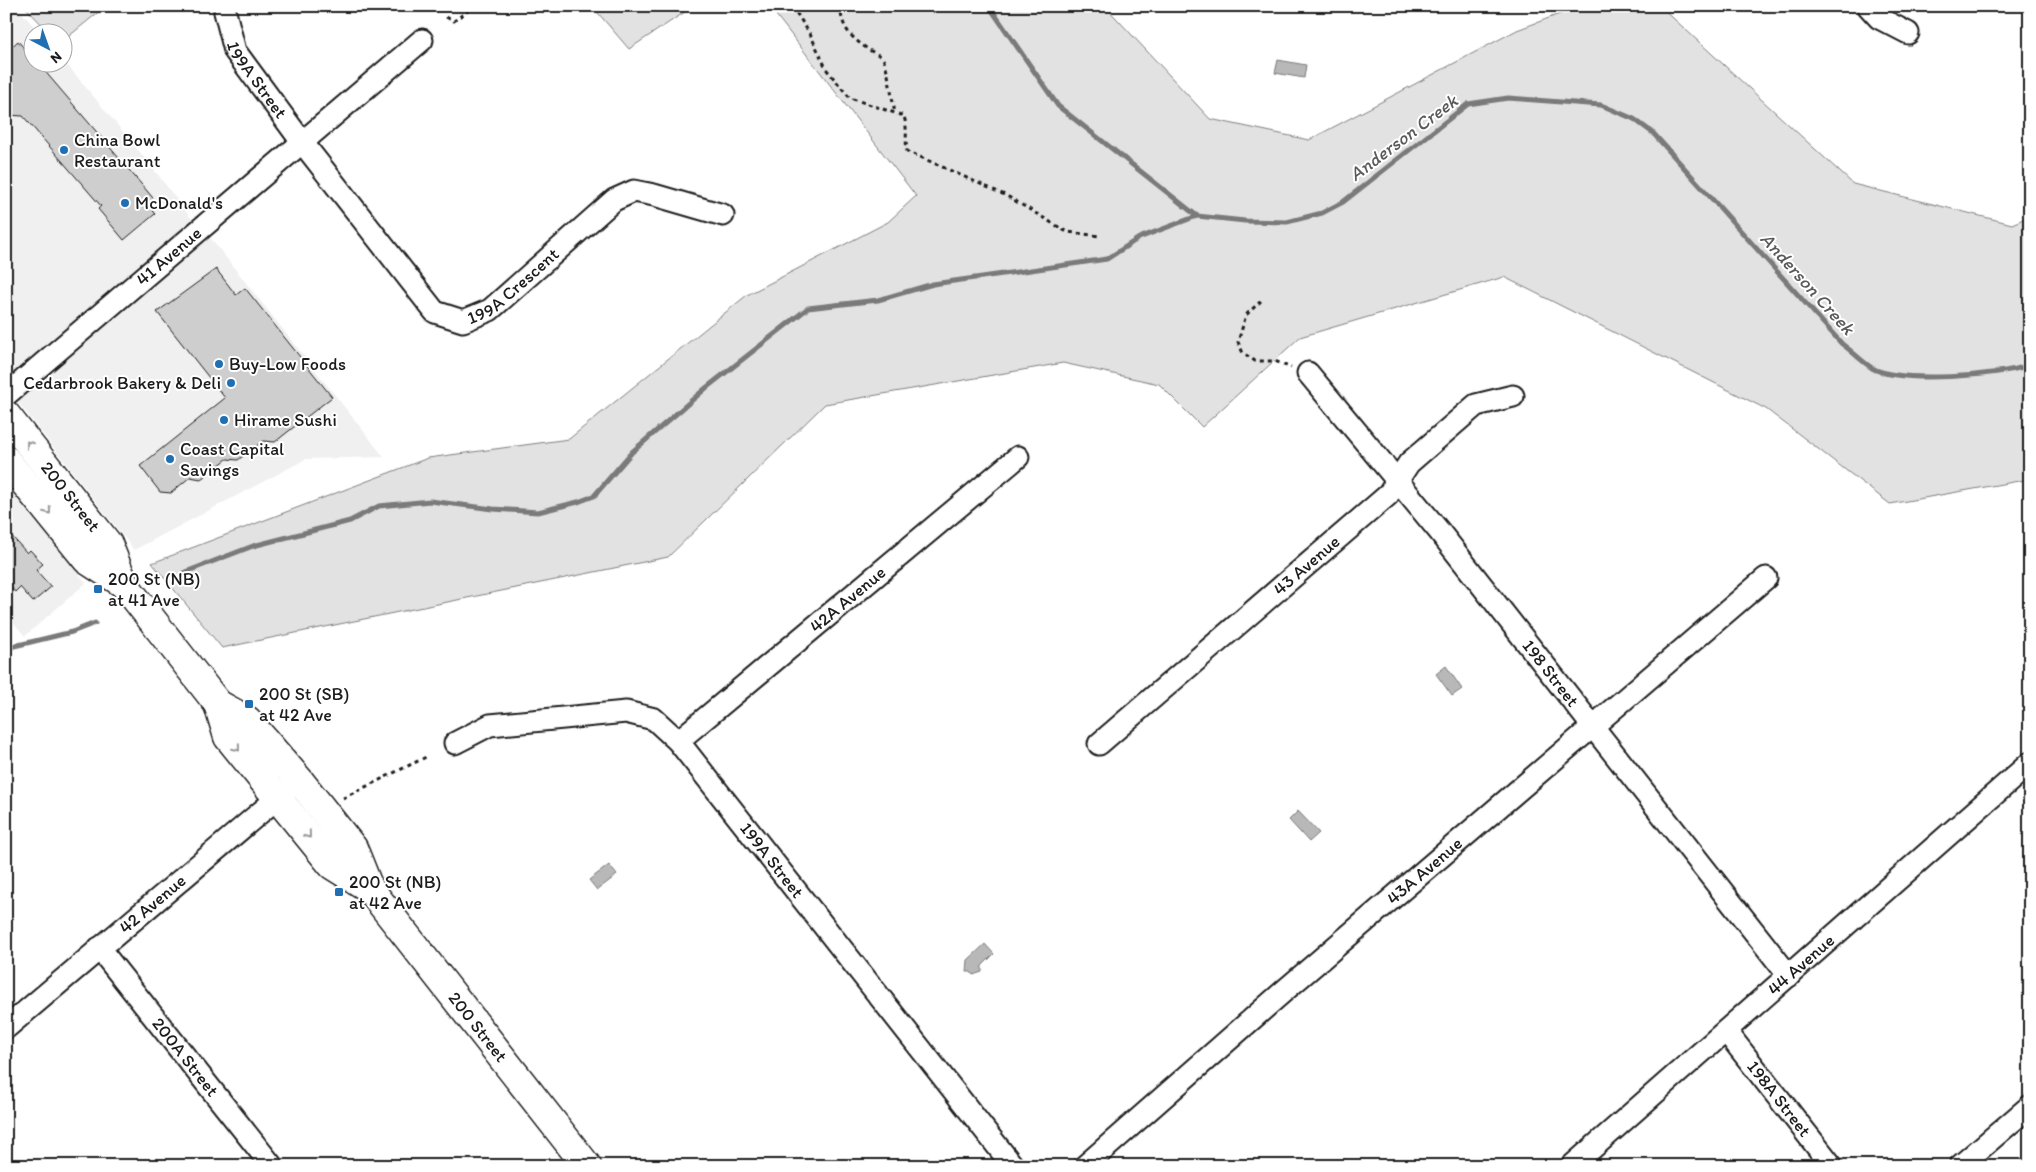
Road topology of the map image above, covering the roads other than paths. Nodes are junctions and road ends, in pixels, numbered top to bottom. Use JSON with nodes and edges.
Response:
{"nodes":[{"id":1,"x":1868,"y":6,"type":"edge"},
{"id":2,"x":225,"y":12,"type":"dead end"},
{"id":3,"x":1908,"y":33,"type":"dead end"},
{"id":4,"x":422,"y":40,"type":"dead end"},
{"id":5,"x":302,"y":142,"type":"junction"},
{"id":6,"x":723,"y":215,"type":"dead end"},
{"id":7,"x":1308,"y":373,"type":"road end"},
{"id":8,"x":6,"y":395,"type":"edge"},
{"id":9,"x":1513,"y":396,"type":"dead end"},
{"id":10,"x":6,"y":415,"type":"edge"},
{"id":11,"x":1018,"y":457,"type":"dead end"},
{"id":12,"x":6,"y":460,"type":"edge"},
{"id":13,"x":1398,"y":480,"type":"junction"},
{"id":14,"x":1766,"y":578,"type":"dead end"},
{"id":15,"x":124,"y":584,"type":"junction"},
{"id":16,"x":218,"y":704,"type":"junction"},
{"id":17,"x":1592,"y":726,"type":"junction"},
{"id":18,"x":678,"y":741,"type":"junction"},
{"id":19,"x":455,"y":743,"type":"dead end"},
{"id":20,"x":1100,"y":744,"type":"dead end"},
{"id":21,"x":2030,"y":763,"type":"edge"},
{"id":22,"x":299,"y":780,"type":"junction"},
{"id":23,"x":277,"y":798,"type":"junction"},
{"id":24,"x":370,"y":888,"type":"junction"},
{"id":25,"x":99,"y":948,"type":"junction"},
{"id":26,"x":1789,"y":976,"type":"junction"},
{"id":27,"x":6,"y":1028,"type":"edge"},
{"id":28,"x":1726,"y":1031,"type":"junction"},
{"id":29,"x":2030,"y":1106,"type":"edge"},
{"id":30,"x":272,"y":1166,"type":"edge"},
{"id":31,"x":587,"y":1166,"type":"edge"},
{"id":32,"x":1013,"y":1166,"type":"edge"},
{"id":33,"x":1085,"y":1166,"type":"edge"},
{"id":34,"x":1572,"y":1166,"type":"edge"},
{"id":35,"x":1832,"y":1166,"type":"edge"},
{"id":36,"x":1960,"y":1166,"type":"edge"}],
"edges":[{"from":1,"to":3,"type":"street"},
{"from":2,"to":5,"type":"street","name":"199A Street"},
{"from":4,"to":5,"type":"street","name":"41 Avenue"},
{"from":5,"to":6,"type":"street","name":"199A Crescent"},
{"from":5,"to":8,"type":"street","name":"41 Avenue"},
{"from":7,"to":13,"type":"street","name":"198 Street"},
{"from":9,"to":13,"type":"street","name":"43 Avenue"},
{"from":15,"to":10,"type":"main road","name":"200 Street","one_way":true},
{"from":11,"to":18,"type":"street","name":"42A Avenue"},
{"from":12,"to":15,"type":"main road","name":"200 Street","one_way":true},
{"from":13,"to":17,"type":"street","name":"198 Street"},
{"from":13,"to":20,"type":"street","name":"43 Avenue"},
{"from":14,"to":17,"type":"street","name":"43A Avenue"},
{"from":15,"to":16,"type":"main road","name":"200 Street"},
{"from":16,"to":22,"type":"main road","name":"200 Street"},
{"from":16,"to":23,"type":"main road","name":"200 Street","one_way":true},
{"from":17,"to":26,"type":"street","name":"198 Street"},
{"from":17,"to":33,"type":"street","name":"43A Avenue"},
{"from":18,"to":19,"type":"street","name":"199A Street"},
{"from":18,"to":32,"type":"street","name":"199A Street"},
{"from":21,"to":26,"type":"street","name":"44 Avenue"},
{"from":22,"to":23,"type":"street","name":"42 Avenue"},
{"from":22,"to":24,"type":"main road","name":"200 Street"},
{"from":23,"to":24,"type":"main road","name":"200 Street","one_way":true},
{"from":23,"to":25,"type":"street","name":"42 Avenue"},
{"from":24,"to":31,"type":"main road","name":"200 Street"},
{"from":25,"to":27,"type":"street","name":"42 Avenue"},
{"from":25,"to":30,"type":"street","name":"200A Street"},
{"from":26,"to":28,"type":"street","name":"44 Avenue"},
{"from":28,"to":34,"type":"street","name":"44 Avenue"},
{"from":28,"to":35,"type":"street","name":"198A Street"},
{"from":29,"to":36,"type":"street"}]}
